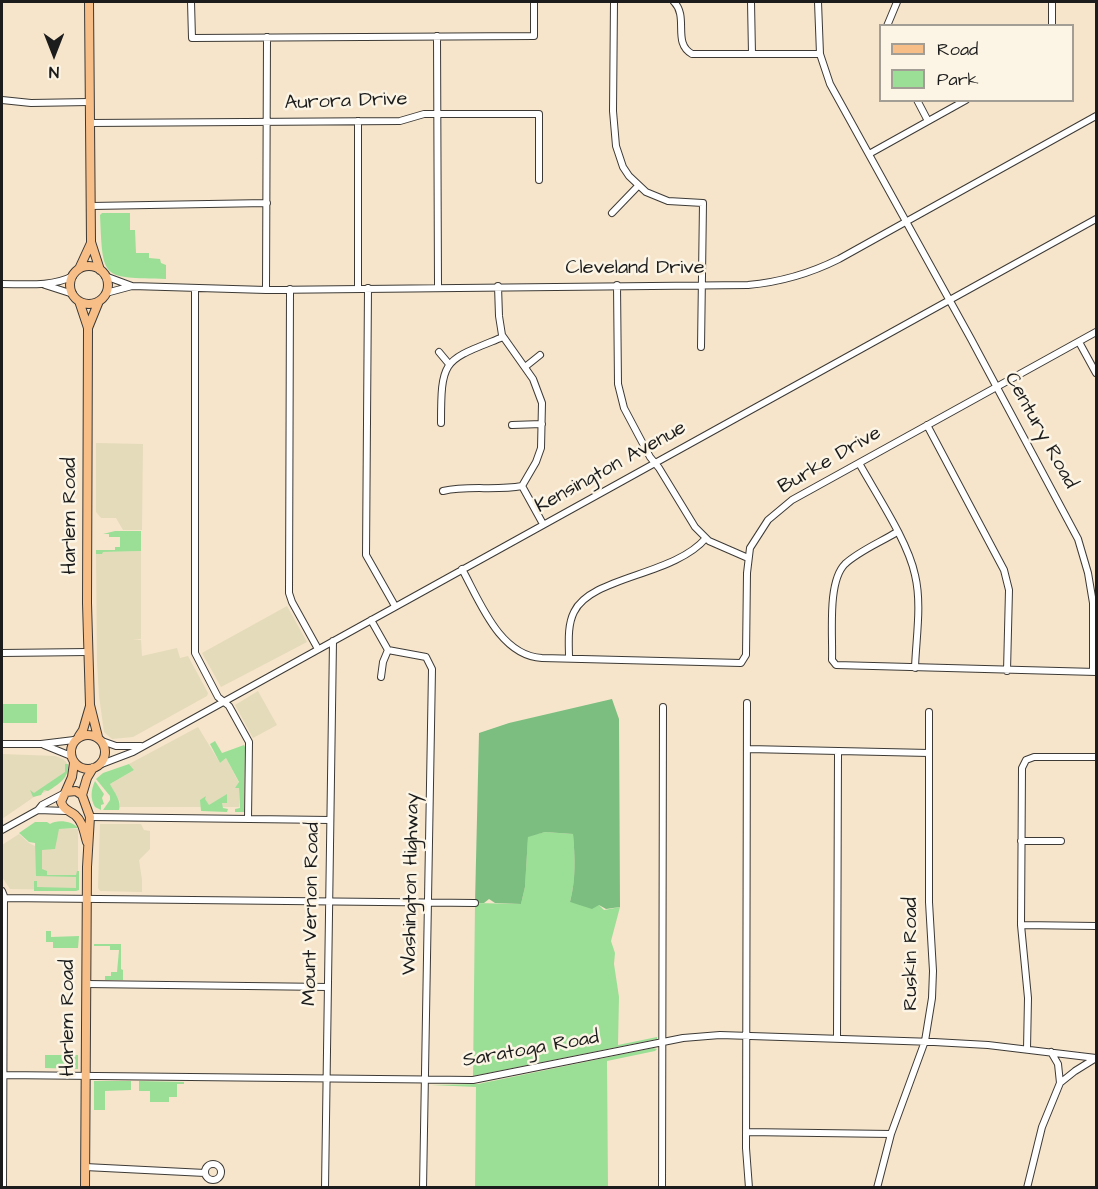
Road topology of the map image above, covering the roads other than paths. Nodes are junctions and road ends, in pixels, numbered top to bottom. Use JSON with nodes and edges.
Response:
{"nodes":[{"id":1,"x":88,"y":2,"type":"edge"},
{"id":2,"x":191,"y":2,"type":"edge"},
{"id":3,"x":534,"y":2,"type":"edge"},
{"id":4,"x":614,"y":2,"type":"edge"},
{"id":5,"x":674,"y":2,"type":"edge"},
{"id":6,"x":751,"y":2,"type":"edge"},
{"id":7,"x":818,"y":2,"type":"edge"},
{"id":8,"x":897,"y":2,"type":"edge"},
{"id":9,"x":1052,"y":2,"type":"edge"},
{"id":10,"x":888,"y":24,"type":"edge"},
{"id":11,"x":1052,"y":24,"type":"edge"},
{"id":12,"x":437,"y":36,"type":"junction"},
{"id":13,"x":267,"y":37,"type":"junction"},
{"id":14,"x":752,"y":54,"type":"junction"},
{"id":15,"x":820,"y":54,"type":"junction"},
{"id":16,"x":2,"y":100,"type":"edge"},
{"id":17,"x":89,"y":102,"type":"junction"},
{"id":18,"x":918,"y":102,"type":"edge"},
{"id":19,"x":962,"y":102,"type":"edge"},
{"id":20,"x":437,"y":114,"type":"junction"},
{"id":21,"x":1096,"y":116,"type":"edge"},
{"id":22,"x":357,"y":121,"type":"junction"},
{"id":23,"x":928,"y":121,"type":"junction"},
{"id":24,"x":267,"y":122,"type":"junction"},
{"id":25,"x":89,"y":123,"type":"junction"},
{"id":26,"x":869,"y":154,"type":"junction"},
{"id":27,"x":540,"y":180,"type":"dead end"},
{"id":28,"x":638,"y":186,"type":"junction"},
{"id":29,"x":267,"y":203,"type":"junction"},
{"id":30,"x":91,"y":206,"type":"junction"},
{"id":31,"x":612,"y":213,"type":"dead end"},
{"id":32,"x":1096,"y":219,"type":"edge"},
{"id":33,"x":906,"y":222,"type":"junction"},
{"id":34,"x":91,"y":242,"type":"junction"},
{"id":35,"x":76,"y":273,"type":"junction"},
{"id":36,"x":103,"y":273,"type":"junction"},
{"id":37,"x":2,"y":284,"type":"edge"},
{"id":38,"x":41,"y":284,"type":"junction"},
{"id":39,"x":617,"y":285,"type":"junction"},
{"id":40,"x":701,"y":285,"type":"junction"},
{"id":41,"x":132,"y":286,"type":"junction"},
{"id":42,"x":498,"y":286,"type":"junction"},
{"id":43,"x":438,"y":287,"type":"junction"},
{"id":44,"x":195,"y":288,"type":"junction"},
{"id":45,"x":358,"y":288,"type":"junction"},
{"id":46,"x":368,"y":288,"type":"junction"},
{"id":47,"x":290,"y":289,"type":"junction"},
{"id":48,"x":266,"y":290,"type":"junction"},
{"id":49,"x":106,"y":293,"type":"junction"},
{"id":50,"x":76,"y":297,"type":"junction"},
{"id":51,"x":950,"y":300,"type":"junction"},
{"id":52,"x":99,"y":301,"type":"junction"},
{"id":53,"x":88,"y":328,"type":"junction"},
{"id":54,"x":1096,"y":332,"type":"edge"},
{"id":55,"x":503,"y":337,"type":"junction"},
{"id":56,"x":1079,"y":342,"type":"junction"},
{"id":57,"x":701,"y":346,"type":"dead end"},
{"id":58,"x":439,"y":352,"type":"dead end"},
{"id":59,"x":540,"y":355,"type":"dead end"},
{"id":60,"x":449,"y":364,"type":"junction"},
{"id":61,"x":525,"y":367,"type":"junction"},
{"id":62,"x":1096,"y":373,"type":"edge"},
{"id":63,"x":996,"y":387,"type":"junction"},
{"id":64,"x":441,"y":423,"type":"dead end"},
{"id":65,"x":542,"y":424,"type":"junction"},
{"id":66,"x":512,"y":425,"type":"dead end"},
{"id":67,"x":927,"y":425,"type":"junction"},
{"id":68,"x":655,"y":463,"type":"junction"},
{"id":69,"x":859,"y":463,"type":"junction"},
{"id":70,"x":522,"y":486,"type":"junction"},
{"id":71,"x":443,"y":491,"type":"dead end"},
{"id":72,"x":543,"y":524,"type":"junction"},
{"id":73,"x":897,"y":532,"type":"junction"},
{"id":74,"x":706,"y":538,"type":"junction"},
{"id":75,"x":748,"y":558,"type":"junction"},
{"id":76,"x":462,"y":569,"type":"junction"},
{"id":77,"x":395,"y":606,"type":"junction"},
{"id":78,"x":371,"y":620,"type":"junction"},
{"id":79,"x":333,"y":641,"type":"junction"},
{"id":80,"x":318,"y":649,"type":"junction"},
{"id":81,"x":387,"y":650,"type":"junction"},
{"id":82,"x":2,"y":652,"type":"edge"},
{"id":83,"x":88,"y":652,"type":"junction"},
{"id":84,"x":569,"y":658,"type":"junction"},
{"id":85,"x":915,"y":668,"type":"junction"},
{"id":86,"x":1007,"y":671,"type":"junction"},
{"id":87,"x":1095,"y":672,"type":"edge"},
{"id":88,"x":381,"y":677,"type":"dead end"},
{"id":89,"x":223,"y":701,"type":"junction"},
{"id":90,"x":747,"y":703,"type":"dead end"},
{"id":91,"x":90,"y":705,"type":"junction"},
{"id":92,"x":663,"y":707,"type":"dead end"},
{"id":93,"x":929,"y":712,"type":"dead end"},
{"id":94,"x":77,"y":738,"type":"junction"},
{"id":95,"x":100,"y":739,"type":"junction"},
{"id":96,"x":2,"y":744,"type":"edge"},
{"id":97,"x":41,"y":744,"type":"junction"},
{"id":98,"x":141,"y":746,"type":"junction"},
{"id":99,"x":748,"y":748,"type":"junction"},
{"id":100,"x":838,"y":751,"type":"junction"},
{"id":101,"x":928,"y":753,"type":"junction"},
{"id":102,"x":1096,"y":757,"type":"edge"},
{"id":103,"x":72,"y":759,"type":"junction"},
{"id":104,"x":96,"y":766,"type":"junction"},
{"id":105,"x":64,"y":793,"type":"junction"},
{"id":106,"x":83,"y":799,"type":"junction"},
{"id":107,"x":38,"y":810,"type":"junction"},
{"id":108,"x":68,"y":812,"type":"junction"},
{"id":109,"x":90,"y":817,"type":"junction"},
{"id":110,"x":248,"y":819,"type":"junction"},
{"id":111,"x":330,"y":820,"type":"junction"},
{"id":112,"x":2,"y":830,"type":"edge"},
{"id":113,"x":1021,"y":841,"type":"junction"},
{"id":114,"x":1061,"y":841,"type":"dead end"},
{"id":115,"x":87,"y":849,"type":"junction"},
{"id":116,"x":2,"y":891,"type":"edge"},
{"id":117,"x":86,"y":897,"type":"junction"},
{"id":118,"x":4,"y":898,"type":"junction"},
{"id":119,"x":329,"y":901,"type":"junction"},
{"id":120,"x":428,"y":902,"type":"junction"},
{"id":121,"x":475,"y":903,"type":"dead end"},
{"id":122,"x":1022,"y":925,"type":"junction"},
{"id":123,"x":1096,"y":926,"type":"edge"},
{"id":124,"x":86,"y":984,"type":"junction"},
{"id":125,"x":328,"y":987,"type":"junction"},
{"id":126,"x":746,"y":1035,"type":"junction"},
{"id":127,"x":837,"y":1037,"type":"junction"},
{"id":128,"x":925,"y":1041,"type":"junction"},
{"id":129,"x":662,"y":1043,"type":"junction"},
{"id":130,"x":1027,"y":1049,"type":"junction"},
{"id":131,"x":1052,"y":1052,"type":"junction"},
{"id":132,"x":1096,"y":1058,"type":"edge"},
{"id":133,"x":3,"y":1075,"type":"edge"},
{"id":134,"x":85,"y":1075,"type":"junction"},
{"id":135,"x":327,"y":1077,"type":"junction"},
{"id":136,"x":424,"y":1079,"type":"junction"},
{"id":137,"x":1060,"y":1083,"type":"junction"},
{"id":138,"x":746,"y":1132,"type":"junction"},
{"id":139,"x":891,"y":1134,"type":"junction"},
{"id":140,"x":85,"y":1167,"type":"junction"},
{"id":141,"x":205,"y":1173,"type":"dead end"},
{"id":142,"x":3,"y":1188,"type":"edge"},
{"id":143,"x":85,"y":1188,"type":"edge"},
{"id":144,"x":325,"y":1188,"type":"edge"},
{"id":145,"x":423,"y":1188,"type":"edge"},
{"id":146,"x":662,"y":1188,"type":"edge"},
{"id":147,"x":749,"y":1188,"type":"edge"},
{"id":148,"x":877,"y":1188,"type":"edge"},
{"id":149,"x":1026,"y":1188,"type":"edge"}],
"edges":[{"from":1,"to":17,"type":"main road"},
{"from":2,"to":13,"type":"street"},
{"from":3,"to":12,"type":"street"},
{"from":4,"to":28,"type":"street"},
{"from":5,"to":14,"type":"street"},
{"from":6,"to":14,"type":"street"},
{"from":7,"to":15,"type":"street","name":"Century Road"},
{"from":8,"to":10,"type":"street"},
{"from":9,"to":11,"type":"street"},
{"from":12,"to":13,"type":"street"},
{"from":12,"to":20,"type":"street"},
{"from":13,"to":24,"type":"street"},
{"from":14,"to":15,"type":"street"},
{"from":15,"to":26,"type":"street","name":"Century Road"},
{"from":16,"to":17,"type":"street"},
{"from":17,"to":25,"type":"main road"},
{"from":18,"to":23,"type":"street"},
{"from":19,"to":23,"type":"street"},
{"from":20,"to":22,"type":"street","name":"Aurora Drive"},
{"from":20,"to":27,"type":"street","name":"Aurora Drive"},
{"from":20,"to":43,"type":"street"},
{"from":21,"to":33,"type":"street","name":"Cleveland Drive"},
{"from":22,"to":24,"type":"street","name":"Aurora Drive"},
{"from":22,"to":45,"type":"street"},
{"from":23,"to":26,"type":"street"},
{"from":24,"to":25,"type":"street","name":"Aurora Drive"},
{"from":24,"to":29,"type":"street"},
{"from":25,"to":30,"type":"main road"},
{"from":26,"to":33,"type":"street","name":"Century Road"},
{"from":28,"to":31,"type":"street"},
{"from":28,"to":40,"type":"street"},
{"from":29,"to":30,"type":"street"},
{"from":29,"to":48,"type":"street"},
{"from":30,"to":34,"type":"main road"},
{"from":32,"to":51,"type":"street","name":"Kensington Avenue"},
{"from":33,"to":40,"type":"street","name":"Cleveland Drive"},
{"from":33,"to":51,"type":"street","name":"Century Road"},
{"from":34,"to":35,"type":"main road"},
{"from":34,"to":36,"type":"main road"},
{"from":35,"to":36,"type":"main road"},
{"from":35,"to":38,"type":"street"},
{"from":35,"to":50,"type":"main road"},
{"from":36,"to":41,"type":"street","name":"Cleveland Drive"},
{"from":36,"to":49,"type":"main road"},
{"from":37,"to":38,"type":"street"},
{"from":38,"to":50,"type":"street"},
{"from":39,"to":40,"type":"street","name":"Cleveland Drive"},
{"from":39,"to":42,"type":"street","name":"Cleveland Drive"},
{"from":39,"to":68,"type":"street"},
{"from":40,"to":57,"type":"street"},
{"from":41,"to":44,"type":"street","name":"Cleveland Drive"},
{"from":41,"to":49,"type":"street","name":"Cleveland Drive"},
{"from":42,"to":43,"type":"street","name":"Cleveland Drive"},
{"from":42,"to":55,"type":"street"},
{"from":43,"to":46,"type":"street","name":"Cleveland Drive"},
{"from":44,"to":48,"type":"street","name":"Cleveland Drive"},
{"from":44,"to":89,"type":"street"},
{"from":45,"to":46,"type":"street","name":"Cleveland Drive"},
{"from":45,"to":47,"type":"street","name":"Cleveland Drive"},
{"from":46,"to":77,"type":"street"},
{"from":47,"to":48,"type":"street","name":"Cleveland Drive"},
{"from":47,"to":80,"type":"street"},
{"from":49,"to":52,"type":"main road"},
{"from":50,"to":52,"type":"main road"},
{"from":50,"to":53,"type":"main road","name":"Harlem Road"},
{"from":51,"to":63,"type":"street","name":"Century Road"},
{"from":51,"to":68,"type":"street","name":"Kensington Avenue"},
{"from":52,"to":53,"type":"main road","name":"Harlem Road"},
{"from":53,"to":83,"type":"main road","name":"Harlem Road"},
{"from":54,"to":56,"type":"street","name":"Burke Drive"},
{"from":55,"to":60,"type":"street"},
{"from":55,"to":61,"type":"street"},
{"from":56,"to":62,"type":"street"},
{"from":56,"to":63,"type":"street","name":"Burke Drive"},
{"from":58,"to":60,"type":"street"},
{"from":59,"to":61,"type":"street"},
{"from":60,"to":64,"type":"street"},
{"from":61,"to":65,"type":"street"},
{"from":63,"to":67,"type":"street","name":"Burke Drive"},
{"from":63,"to":87,"type":"street","name":"Century Road"},
{"from":65,"to":66,"type":"street"},
{"from":65,"to":70,"type":"street"},
{"from":67,"to":69,"type":"street","name":"Burke Drive"},
{"from":67,"to":86,"type":"street"},
{"from":68,"to":72,"type":"street","name":"Kensington Avenue"},
{"from":68,"to":74,"type":"street"},
{"from":69,"to":73,"type":"street"},
{"from":69,"to":75,"type":"street","name":"Burke Drive"},
{"from":70,"to":71,"type":"street"},
{"from":70,"to":72,"type":"street"},
{"from":72,"to":76,"type":"street","name":"Kensington Avenue"},
{"from":73,"to":85,"type":"street"},
{"from":73,"to":85,"type":"street"},
{"from":74,"to":75,"type":"street"},
{"from":74,"to":84,"type":"street"},
{"from":75,"to":84,"type":"street","name":"Burke Drive"},
{"from":76,"to":77,"type":"street","name":"Kensington Avenue"},
{"from":76,"to":84,"type":"street"},
{"from":77,"to":78,"type":"street","name":"Kensington Avenue"},
{"from":78,"to":79,"type":"street","name":"Kensington Avenue"},
{"from":78,"to":81,"type":"street"},
{"from":79,"to":80,"type":"street","name":"Kensington Avenue"},
{"from":79,"to":111,"type":"street","name":"Mount Vernon Road"},
{"from":80,"to":89,"type":"street","name":"Kensington Avenue"},
{"from":81,"to":88,"type":"street"},
{"from":81,"to":120,"type":"street","name":"Washington Highway"},
{"from":82,"to":83,"type":"street"},
{"from":83,"to":91,"type":"main road","name":"Harlem Road"},
{"from":85,"to":86,"type":"street"},
{"from":86,"to":87,"type":"street"},
{"from":89,"to":98,"type":"street","name":"Kensington Avenue"},
{"from":89,"to":110,"type":"street"},
{"from":90,"to":99,"type":"street"},
{"from":91,"to":94,"type":"main road","name":"Harlem Road"},
{"from":91,"to":95,"type":"main road","name":"Harlem Road"},
{"from":92,"to":129,"type":"street"},
{"from":93,"to":101,"type":"street","name":"Ruskin Road"},
{"from":94,"to":95,"type":"main road"},
{"from":94,"to":97,"type":"street"},
{"from":94,"to":103,"type":"main road"},
{"from":95,"to":98,"type":"street"},
{"from":95,"to":104,"type":"main road"},
{"from":96,"to":97,"type":"street"},
{"from":97,"to":103,"type":"street"},
{"from":98,"to":104,"type":"street","name":"Kensington Avenue"},
{"from":99,"to":100,"type":"street"},
{"from":99,"to":126,"type":"street"},
{"from":100,"to":101,"type":"street"},
{"from":100,"to":127,"type":"street"},
{"from":101,"to":128,"type":"street","name":"Ruskin Road"},
{"from":102,"to":113,"type":"street"},
{"from":103,"to":104,"type":"main road"},
{"from":103,"to":105,"type":"main road"},
{"from":104,"to":106,"type":"main road"},
{"from":105,"to":106,"type":"main road"},
{"from":105,"to":107,"type":"street"},
{"from":105,"to":108,"type":"main road"},
{"from":106,"to":108,"type":"main road"},
{"from":106,"to":109,"type":"main road"},
{"from":107,"to":108,"type":"street"},
{"from":107,"to":112,"type":"street"},
{"from":108,"to":115,"type":"main road","name":"Harlem Road"},
{"from":109,"to":110,"type":"street"},
{"from":109,"to":115,"type":"main road","name":"Harlem Road"},
{"from":110,"to":111,"type":"street"},
{"from":111,"to":119,"type":"street","name":"Mount Vernon Road"},
{"from":113,"to":114,"type":"street"},
{"from":113,"to":122,"type":"street"},
{"from":115,"to":117,"type":"main road","name":"Harlem Road"},
{"from":116,"to":118,"type":"street"},
{"from":117,"to":118,"type":"street"},
{"from":117,"to":119,"type":"street"},
{"from":117,"to":124,"type":"main road","name":"Harlem Road"},
{"from":118,"to":133,"type":"street"},
{"from":119,"to":120,"type":"street"},
{"from":119,"to":125,"type":"street","name":"Mount Vernon Road"},
{"from":120,"to":121,"type":"street"},
{"from":120,"to":136,"type":"street","name":"Washington Highway"},
{"from":122,"to":123,"type":"street"},
{"from":122,"to":130,"type":"street"},
{"from":124,"to":125,"type":"street"},
{"from":124,"to":134,"type":"main road","name":"Harlem Road"},
{"from":125,"to":135,"type":"street","name":"Mount Vernon Road"},
{"from":126,"to":127,"type":"street","name":"Saratoga Road"},
{"from":126,"to":129,"type":"street","name":"Saratoga Road"},
{"from":126,"to":138,"type":"street"},
{"from":127,"to":128,"type":"street","name":"Saratoga Road"},
{"from":128,"to":130,"type":"street","name":"Saratoga Road"},
{"from":128,"to":139,"type":"street","name":"Ruskin Road"},
{"from":129,"to":136,"type":"street","name":"Saratoga Road"},
{"from":129,"to":146,"type":"street"},
{"from":130,"to":131,"type":"street","name":"Saratoga Road"},
{"from":131,"to":132,"type":"street","name":"Saratoga Road"},
{"from":131,"to":137,"type":"street"},
{"from":132,"to":137,"type":"street"},
{"from":133,"to":134,"type":"street","name":"Saratoga Road"},
{"from":133,"to":142,"type":"street"},
{"from":134,"to":135,"type":"street","name":"Saratoga Road"},
{"from":134,"to":140,"type":"main road","name":"Harlem Road"},
{"from":135,"to":136,"type":"street","name":"Saratoga Road"},
{"from":135,"to":144,"type":"street","name":"Mount Vernon Road"},
{"from":136,"to":145,"type":"street","name":"Washington Highway"},
{"from":137,"to":149,"type":"street"},
{"from":138,"to":139,"type":"street"},
{"from":138,"to":147,"type":"street"},
{"from":139,"to":148,"type":"street","name":"Ruskin Road"},
{"from":140,"to":141,"type":"street"},
{"from":140,"to":143,"type":"main road","name":"Harlem Road"}]}
